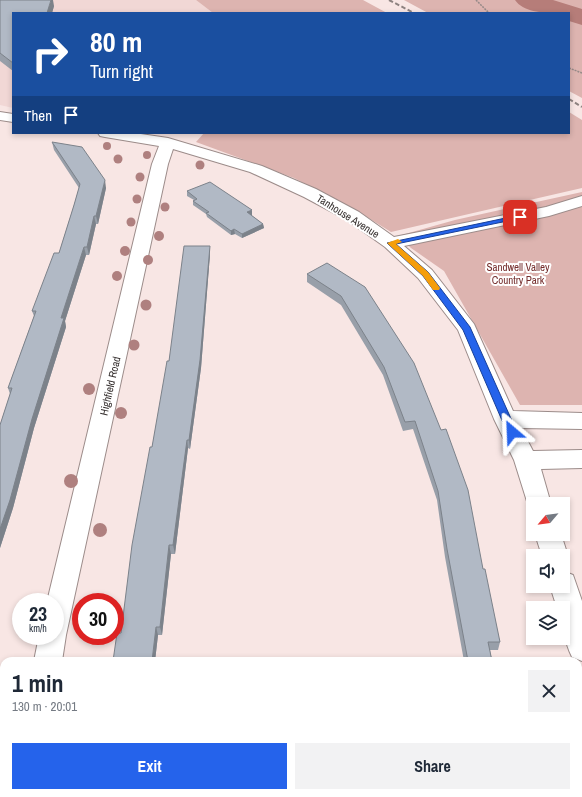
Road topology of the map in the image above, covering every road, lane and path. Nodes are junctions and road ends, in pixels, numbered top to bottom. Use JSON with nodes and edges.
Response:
{"nodes":[{"id":1,"x":476,"y":0,"type":"edge"},
{"id":2,"x":488,"y":12,"type":"edge"},
{"id":3,"x":570,"y":68,"type":"edge"},
{"id":4,"x":582,"y":73,"type":"edge"},
{"id":5,"x":0,"y":116,"type":"edge"},
{"id":6,"x":12,"y":118,"type":"edge"},
{"id":7,"x":111,"y":134,"type":"edge"},
{"id":8,"x":168,"y":143,"type":"junction"},
{"id":9,"x":582,"y":201,"type":"edge"},
{"id":10,"x":391,"y":243,"type":"junction"},
{"id":11,"x":505,"y":419,"type":"junction"},
{"id":12,"x":582,"y":421,"type":"edge"},
{"id":13,"x":582,"y":459,"type":"edge"},
{"id":14,"x":526,"y":460,"type":"junction"},
{"id":15,"x":537,"y":497,"type":"edge"},
{"id":16,"x":63,"y":593,"type":"edge"},
{"id":17,"x":566,"y":593,"type":"edge"},
{"id":18,"x":581,"y":643,"type":"edge"},
{"id":19,"x":51,"y":645,"type":"edge"},
{"id":20,"x":49,"y":657,"type":"edge"}],
"edges":[{"from":1,"to":2,"type":"path"},
{"from":3,"to":4,"type":"path"},
{"from":5,"to":6,"type":"street"},
{"from":7,"to":8,"type":"street","name":"Tanhouse Avenue"},
{"from":8,"to":10,"type":"street","name":"Tanhouse Avenue"},
{"from":8,"to":16,"type":"street","name":"Highfield Road"},
{"from":9,"to":10,"type":"street"},
{"from":10,"to":11,"type":"street","name":"Tanhouse Avenue"},
{"from":11,"to":12,"type":"street"},
{"from":11,"to":14,"type":"street","name":"Tanhouse Avenue"},
{"from":13,"to":14,"type":"street"},
{"from":14,"to":15,"type":"street","name":"Tanhouse Avenue"},
{"from":17,"to":18,"type":"street"},
{"from":19,"to":20,"type":"street"}]}
